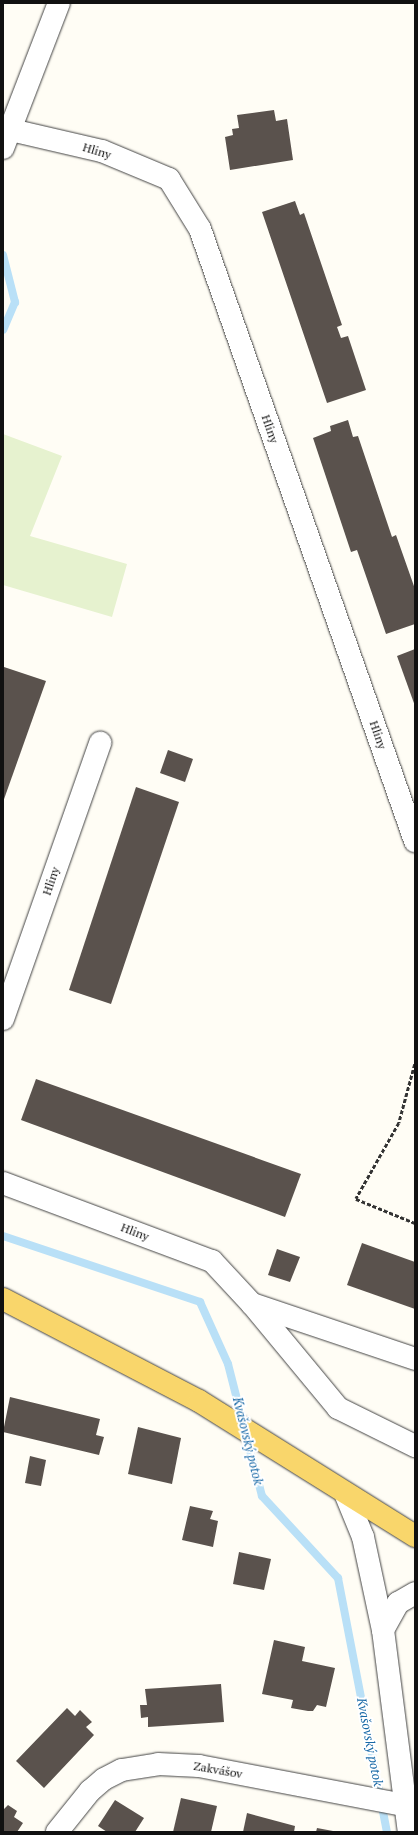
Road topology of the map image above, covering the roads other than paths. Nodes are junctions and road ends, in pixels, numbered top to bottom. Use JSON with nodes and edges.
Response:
{"nodes":[{"id":1,"x":60,"y":3,"type":"edge"},
{"id":2,"x":7,"y":139,"type":"edge"},
{"id":3,"x":100,"y":742,"type":"dead end"},
{"id":4,"x":415,"y":841,"type":"edge"},
{"id":5,"x":3,"y":1019,"type":"edge"},
{"id":6,"x":3,"y":1183,"type":"edge"},
{"id":7,"x":3,"y":1299,"type":"edge"},
{"id":8,"x":252,"y":1304,"type":"junction"},
{"id":9,"x":415,"y":1359,"type":"edge"},
{"id":10,"x":415,"y":1446,"type":"edge"},
{"id":11,"x":345,"y":1493,"type":"junction"},
{"id":12,"x":415,"y":1536,"type":"edge"},
{"id":13,"x":415,"y":1593,"type":"edge"},
{"id":14,"x":383,"y":1630,"type":"junction"},
{"id":15,"x":407,"y":1752,"type":"edge"},
{"id":16,"x":388,"y":1802,"type":"junction"},
{"id":17,"x":57,"y":1832,"type":"edge"},
{"id":18,"x":409,"y":1832,"type":"edge"}],
"edges":[{"from":1,"to":2,"type":"street","name":"Hliny"},
{"from":2,"to":4,"type":"street","name":"Hliny"},
{"from":3,"to":5,"type":"street","name":"Hliny"},
{"from":6,"to":8,"type":"street","name":"Hliny"},
{"from":7,"to":11,"type":"main road"},
{"from":8,"to":9,"type":"street","name":"Hliny"},
{"from":8,"to":10,"type":"street","name":"Hliny"},
{"from":11,"to":12,"type":"main road"},
{"from":11,"to":14,"type":"street"},
{"from":13,"to":14,"type":"street"},
{"from":14,"to":15,"type":"street"},
{"from":15,"to":16,"type":"street"},
{"from":16,"to":17,"type":"street","name":"Zakvášov"},
{"from":16,"to":18,"type":"street"}]}
